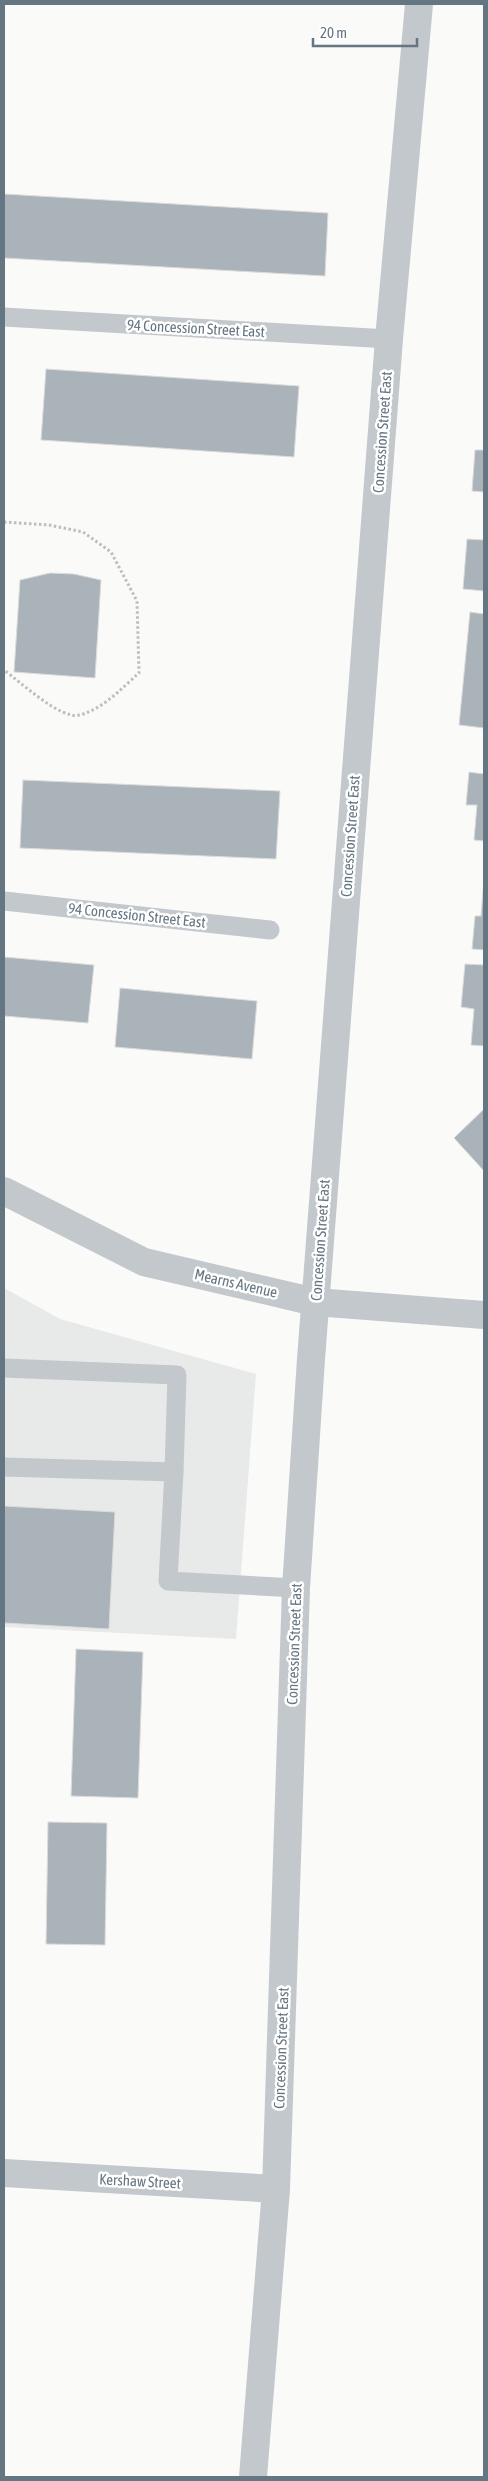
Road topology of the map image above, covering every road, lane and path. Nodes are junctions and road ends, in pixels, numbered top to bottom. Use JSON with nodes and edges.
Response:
{"nodes":[{"id":1,"x":419,"y":4,"type":"edge"},
{"id":2,"x":4,"y":317,"type":"edge"},
{"id":3,"x":389,"y":339,"type":"junction"},
{"id":4,"x":4,"y":522,"type":"edge"},
{"id":5,"x":4,"y":670,"type":"edge"},
{"id":6,"x":4,"y":901,"type":"edge"},
{"id":7,"x":270,"y":930,"type":"dead end"},
{"id":8,"x":4,"y":1191,"type":"edge"},
{"id":9,"x":315,"y":1302,"type":"junction"},
{"id":10,"x":484,"y":1315,"type":"edge"},
{"id":11,"x":4,"y":1368,"type":"edge"},
{"id":12,"x":4,"y":1467,"type":"edge"},
{"id":13,"x":174,"y":1472,"type":"junction"},
{"id":14,"x":296,"y":1588,"type":"junction"},
{"id":15,"x":4,"y":2173,"type":"edge"},
{"id":16,"x":276,"y":2189,"type":"junction"},
{"id":17,"x":253,"y":2477,"type":"edge"}],
"edges":[{"from":1,"to":3,"type":"street","name":"Concession Street East"},
{"from":2,"to":3,"type":"lane","name":"94 Concession Street East"},
{"from":3,"to":9,"type":"street","name":"Concession Street East"},
{"from":4,"to":5,"type":"path"},
{"from":6,"to":7,"type":"lane","name":"94 Concession Street East"},
{"from":8,"to":9,"type":"street","name":"Mearns Avenue"},
{"from":9,"to":10,"type":"street","name":"Mearns Avenue"},
{"from":9,"to":14,"type":"street","name":"Concession Street East"},
{"from":11,"to":13,"type":"lane"},
{"from":12,"to":13,"type":"lane"},
{"from":13,"to":14,"type":"lane"},
{"from":14,"to":16,"type":"street","name":"Concession Street East"},
{"from":15,"to":16,"type":"street","name":"Kershaw Street"},
{"from":16,"to":17,"type":"street","name":"Concession Street East"}]}
